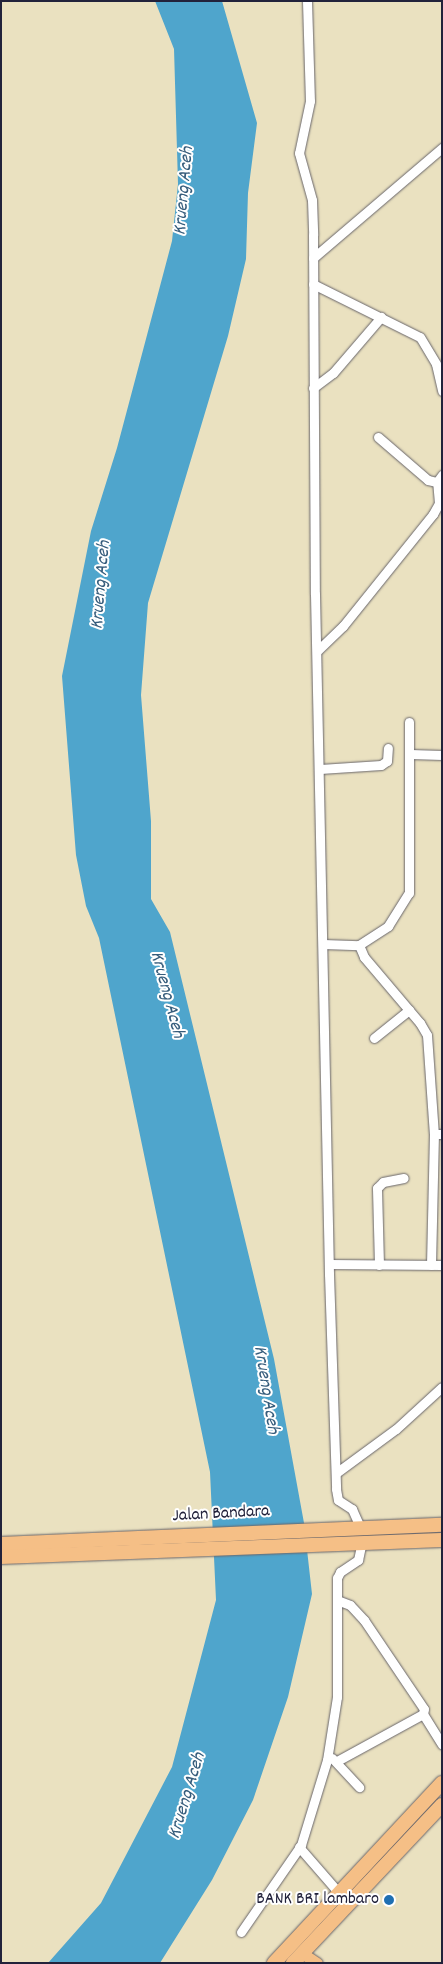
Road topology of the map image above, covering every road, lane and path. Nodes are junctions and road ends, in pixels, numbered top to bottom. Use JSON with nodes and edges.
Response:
{"nodes":[{"id":1,"x":307,"y":1,"type":"edge"},
{"id":2,"x":442,"y":148,"type":"edge"},
{"id":3,"x":313,"y":258,"type":"junction"},
{"id":4,"x":312,"y":284,"type":"junction"},
{"id":5,"x":381,"y":316,"type":"junction"},
{"id":6,"x":313,"y":388,"type":"junction"},
{"id":7,"x":442,"y":391,"type":"edge"},
{"id":8,"x":378,"y":437,"type":"dead end"},
{"id":9,"x":440,"y":479,"type":"edge"},
{"id":10,"x":317,"y":651,"type":"junction"},
{"id":11,"x":409,"y":722,"type":"dead end"},
{"id":12,"x":388,"y":748,"type":"dead end"},
{"id":13,"x":410,"y":754,"type":"junction"},
{"id":14,"x":442,"y":755,"type":"edge"},
{"id":15,"x":320,"y":768,"type":"junction"},
{"id":16,"x":323,"y":944,"type":"junction"},
{"id":17,"x":359,"y":945,"type":"junction"},
{"id":18,"x":409,"y":1010,"type":"junction"},
{"id":19,"x":374,"y":1038,"type":"dead end"},
{"id":20,"x":438,"y":1134,"type":"edge"},
{"id":21,"x":404,"y":1178,"type":"dead end"},
{"id":22,"x":329,"y":1264,"type":"junction"},
{"id":23,"x":379,"y":1265,"type":"junction"},
{"id":24,"x":431,"y":1265,"type":"junction"},
{"id":25,"x":442,"y":1265,"type":"edge"},
{"id":26,"x":442,"y":1387,"type":"edge"},
{"id":27,"x":336,"y":1473,"type":"junction"},
{"id":28,"x":442,"y":1525,"type":"edge"},
{"id":29,"x":361,"y":1534,"type":"junction"},
{"id":30,"x":442,"y":1540,"type":"edge"},
{"id":31,"x":1,"y":1544,"type":"edge"},
{"id":32,"x":1,"y":1557,"type":"edge"},
{"id":33,"x":337,"y":1600,"type":"junction"},
{"id":34,"x":423,"y":1714,"type":"junction"},
{"id":35,"x":442,"y":1745,"type":"edge"},
{"id":36,"x":332,"y":1760,"type":"junction"},
{"id":37,"x":442,"y":1782,"type":"edge"},
{"id":38,"x":359,"y":1787,"type":"dead end"},
{"id":39,"x":442,"y":1805,"type":"edge"},
{"id":40,"x":299,"y":1847,"type":"junction"},
{"id":41,"x":339,"y":1893,"type":"junction"},
{"id":42,"x":242,"y":1932,"type":"dead end"},
{"id":43,"x":298,"y":1958,"type":"edge"},
{"id":44,"x":274,"y":1963,"type":"edge"},
{"id":45,"x":317,"y":1963,"type":"edge"}],
"edges":[{"from":1,"to":3,"type":"street"},
{"from":2,"to":3,"type":"street"},
{"from":3,"to":4,"type":"street"},
{"from":4,"to":5,"type":"street"},
{"from":4,"to":6,"type":"street"},
{"from":5,"to":6,"type":"street"},
{"from":5,"to":7,"type":"street"},
{"from":6,"to":10,"type":"street"},
{"from":8,"to":9,"type":"street"},
{"from":9,"to":10,"type":"street"},
{"from":10,"to":15,"type":"street"},
{"from":11,"to":13,"type":"street"},
{"from":12,"to":15,"type":"street"},
{"from":13,"to":14,"type":"street"},
{"from":13,"to":17,"type":"street"},
{"from":15,"to":16,"type":"street"},
{"from":16,"to":17,"type":"street"},
{"from":16,"to":22,"type":"street"},
{"from":17,"to":18,"type":"street"},
{"from":18,"to":19,"type":"street"},
{"from":18,"to":20,"type":"street"},
{"from":20,"to":24,"type":"street"},
{"from":21,"to":23,"type":"street"},
{"from":22,"to":23,"type":"street"},
{"from":22,"to":27,"type":"street"},
{"from":23,"to":24,"type":"street"},
{"from":24,"to":25,"type":"street"},
{"from":26,"to":27,"type":"street"},
{"from":27,"to":29,"type":"street"},
{"from":28,"to":29,"type":"highway","name":"Jalan Bandara"},
{"from":29,"to":30,"type":"highway","name":"Jalan Bandara"},
{"from":29,"to":31,"type":"highway","name":"Jalan Bandara"},
{"from":29,"to":32,"type":"highway","name":"Jalan Bandara"},
{"from":29,"to":33,"type":"street"},
{"from":33,"to":34,"type":"street"},
{"from":33,"to":36,"type":"street"},
{"from":34,"to":35,"type":"street"},
{"from":34,"to":36,"type":"street"},
{"from":36,"to":38,"type":"street"},
{"from":36,"to":40,"type":"street"},
{"from":37,"to":41,"type":"highway"},
{"from":39,"to":43,"type":"highway"},
{"from":40,"to":41,"type":"street"},
{"from":40,"to":42,"type":"street"},
{"from":41,"to":44,"type":"highway"},
{"from":43,"to":45,"type":"main road"}]}
